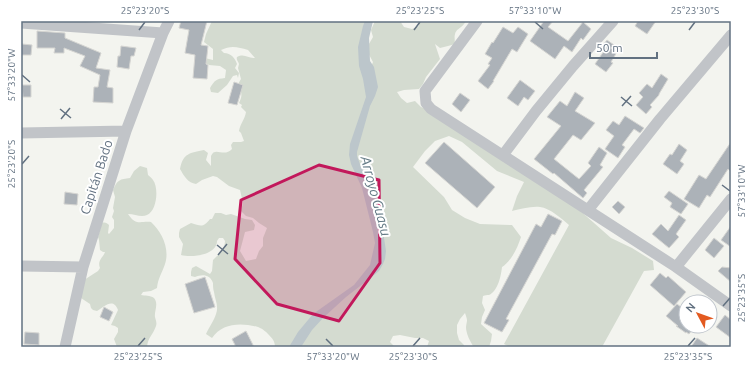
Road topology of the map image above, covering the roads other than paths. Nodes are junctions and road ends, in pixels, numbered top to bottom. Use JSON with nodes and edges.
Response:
{"nodes":[{"id":1,"x":169,"y":21,"type":"edge"},
{"id":2,"x":477,"y":21,"type":"edge"},
{"id":3,"x":613,"y":21,"type":"edge"},
{"id":4,"x":21,"y":23,"type":"edge"},
{"id":5,"x":163,"y":33,"type":"junction"},
{"id":6,"x":731,"y":35,"type":"edge"},
{"id":7,"x":126,"y":131,"type":"junction"},
{"id":8,"x":21,"y":133,"type":"edge"},
{"id":9,"x":502,"y":155,"type":"junction"},
{"id":10,"x":731,"y":199,"type":"edge"},
{"id":11,"x":588,"y":210,"type":"junction"},
{"id":12,"x":21,"y":266,"type":"edge"},
{"id":13,"x":82,"y":267,"type":"junction"},
{"id":14,"x":676,"y":267,"type":"junction"},
{"id":15,"x":731,"y":306,"type":"edge"},
{"id":16,"x":66,"y":347,"type":"edge"}],
"edges":[{"from":1,"to":5,"type":"street","name":"Capitán Bado"},
{"from":2,"to":9,"type":"street"},
{"from":3,"to":9,"type":"street"},
{"from":4,"to":5,"type":"street"},
{"from":5,"to":7,"type":"street","name":"Capitán Bado"},
{"from":6,"to":11,"type":"street"},
{"from":7,"to":8,"type":"street"},
{"from":7,"to":13,"type":"street","name":"Capitán Bado"},
{"from":9,"to":11,"type":"street"},
{"from":10,"to":14,"type":"street"},
{"from":11,"to":14,"type":"street"},
{"from":12,"to":13,"type":"street"},
{"from":13,"to":16,"type":"street","name":"Capitán Bado"},
{"from":14,"to":15,"type":"street"}]}
